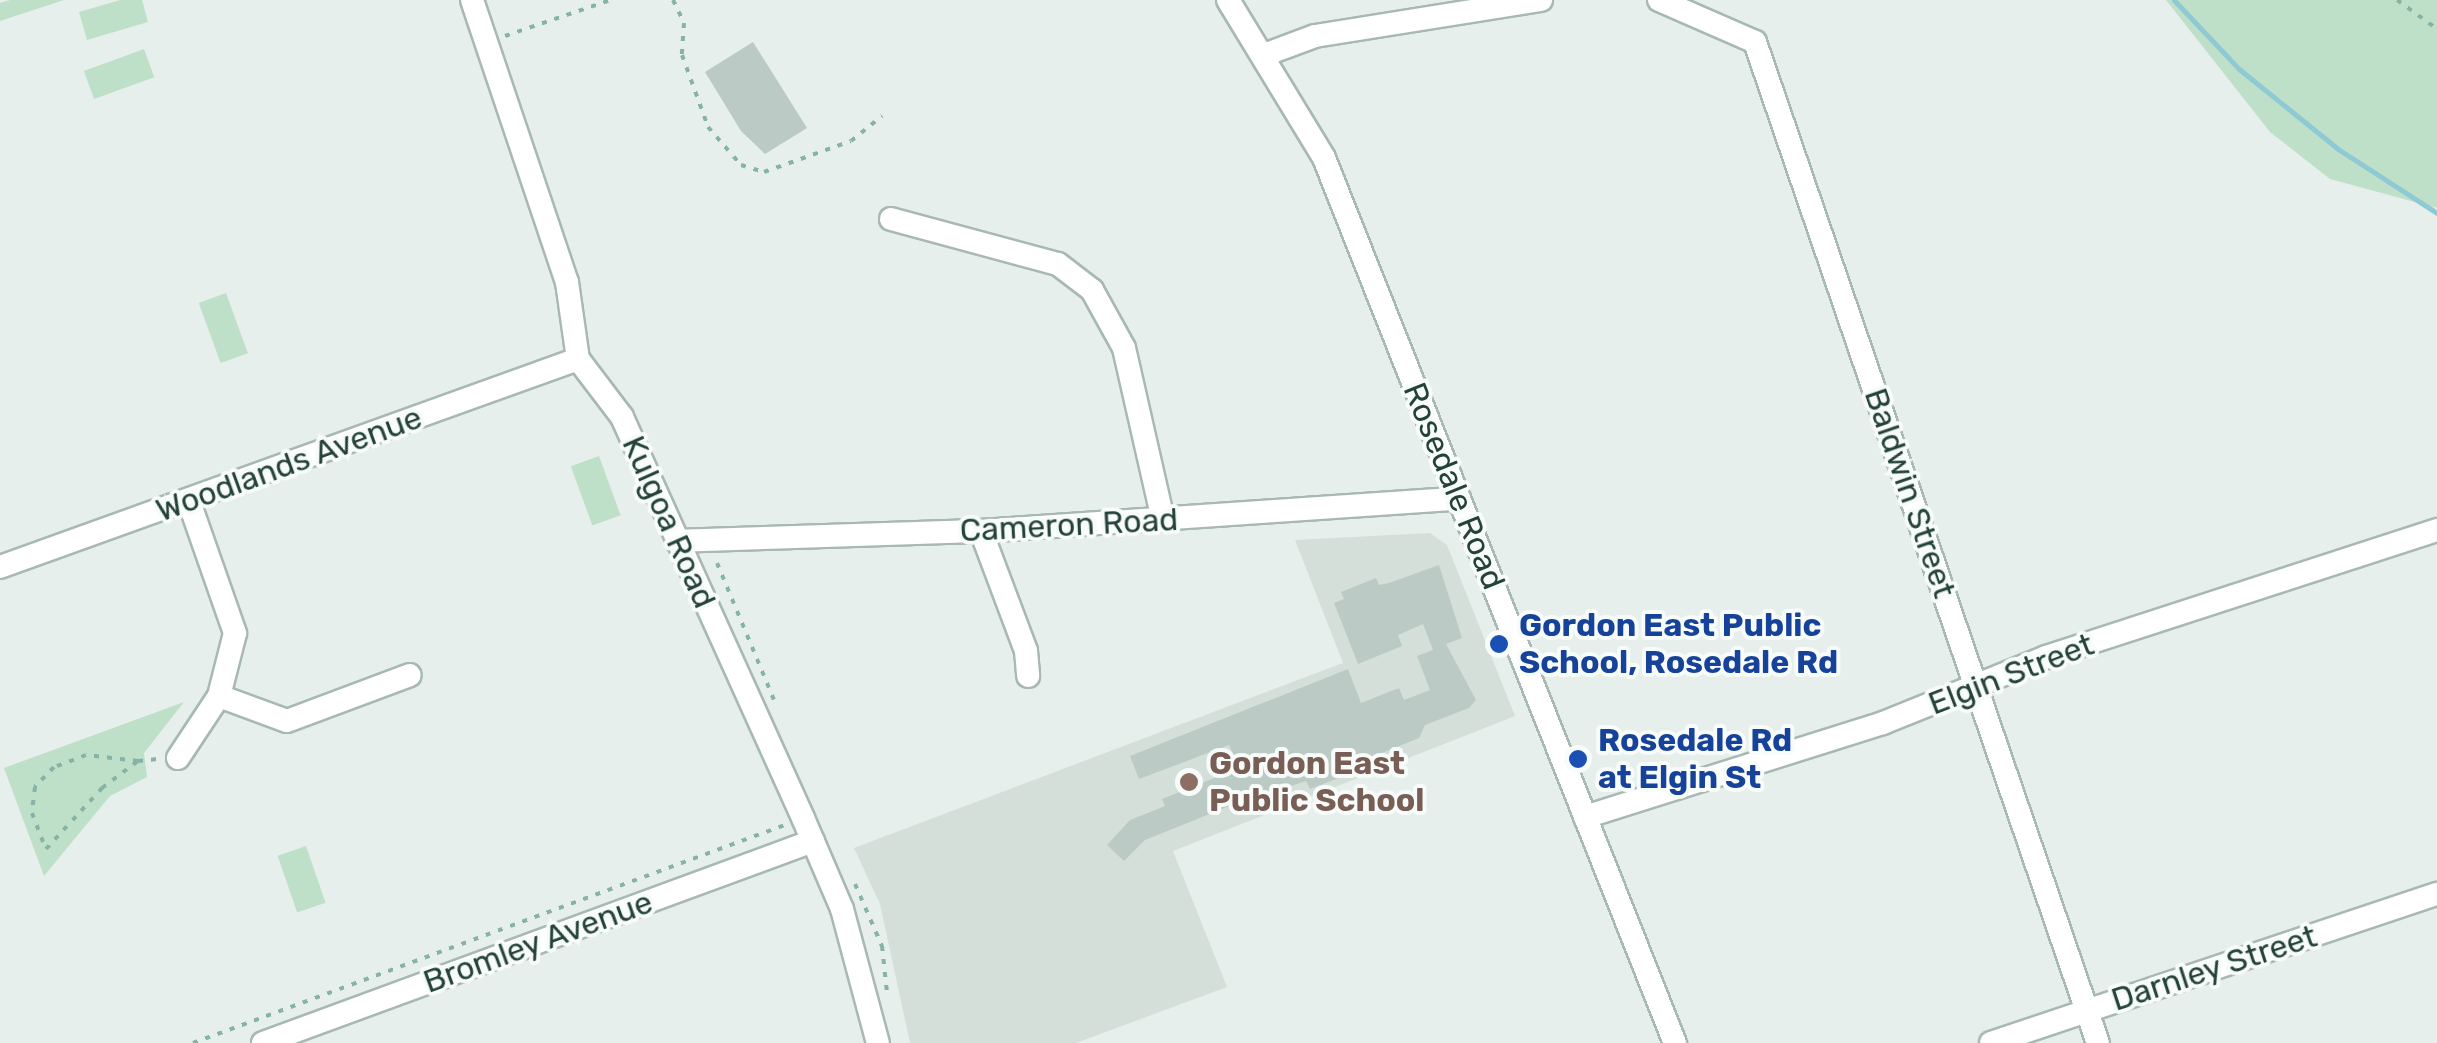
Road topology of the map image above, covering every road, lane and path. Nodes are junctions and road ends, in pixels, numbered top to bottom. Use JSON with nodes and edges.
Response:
{"nodes":[{"id":1,"x":472,"y":0,"type":"edge"},
{"id":2,"x":612,"y":0,"type":"edge"},
{"id":3,"x":673,"y":0,"type":"edge"},
{"id":4,"x":1228,"y":0,"type":"edge"},
{"id":5,"x":1541,"y":0,"type":"edge"},
{"id":6,"x":1659,"y":0,"type":"edge"},
{"id":7,"x":2397,"y":0,"type":"edge"},
{"id":8,"x":2437,"y":29,"type":"edge"},
{"id":9,"x":486,"y":42,"type":"junction"},
{"id":10,"x":1264,"y":55,"type":"junction"},
{"id":11,"x":882,"y":116,"type":"dead end"},
{"id":12,"x":892,"y":218,"type":"dead end"},
{"id":13,"x":578,"y":359,"type":"junction"},
{"id":14,"x":1459,"y":498,"type":"junction"},
{"id":15,"x":189,"y":502,"type":"junction"},
{"id":16,"x":1162,"y":520,"type":"junction"},
{"id":17,"x":2437,"y":530,"type":"edge"},
{"id":18,"x":981,"y":531,"type":"junction"},
{"id":19,"x":677,"y":541,"type":"junction"},
{"id":20,"x":0,"y":567,"type":"edge"},
{"id":21,"x":410,"y":675,"type":"dead end"},
{"id":22,"x":1028,"y":676,"type":"dead end"},
{"id":23,"x":1976,"y":686,"type":"junction"},
{"id":24,"x":219,"y":696,"type":"junction"},
{"id":25,"x":178,"y":758,"type":"joint"},
{"id":26,"x":138,"y":761,"type":"junction"},
{"id":27,"x":1585,"y":818,"type":"junction"},
{"id":28,"x":791,"y":822,"type":"dead end"},
{"id":29,"x":812,"y":841,"type":"junction"},
{"id":30,"x":2437,"y":894,"type":"edge"},
{"id":31,"x":2087,"y":1010,"type":"junction"},
{"id":32,"x":193,"y":1043,"type":"edge"},
{"id":33,"x":263,"y":1043,"type":"edge"},
{"id":34,"x":878,"y":1043,"type":"edge"},
{"id":35,"x":1675,"y":1043,"type":"edge"},
{"id":36,"x":1991,"y":1043,"type":"edge"},
{"id":37,"x":2098,"y":1043,"type":"edge"}],
"edges":[{"from":1,"to":9,"type":"street","name":"Kulgoa Road"},
{"from":2,"to":9,"type":"path"},
{"from":3,"to":11,"type":"path"},
{"from":4,"to":10,"type":"street","name":"Rosedale Road"},
{"from":5,"to":10,"type":"street"},
{"from":6,"to":23,"type":"street","name":"Baldwin Street"},
{"from":7,"to":8,"type":"path"},
{"from":9,"to":13,"type":"street","name":"Kulgoa Road"},
{"from":10,"to":14,"type":"street","name":"Rosedale Road"},
{"from":12,"to":16,"type":"street"},
{"from":13,"to":15,"type":"street","name":"Woodlands Avenue"},
{"from":13,"to":19,"type":"street","name":"Kulgoa Road"},
{"from":14,"to":16,"type":"street","name":"Cameron Road"},
{"from":14,"to":27,"type":"street","name":"Rosedale Road"},
{"from":15,"to":20,"type":"street","name":"Woodlands Avenue"},
{"from":15,"to":24,"type":"street"},
{"from":16,"to":18,"type":"street","name":"Cameron Road"},
{"from":17,"to":23,"type":"street","name":"Elgin Street"},
{"from":18,"to":19,"type":"street","name":"Cameron Road"},
{"from":18,"to":22,"type":"street"},
{"from":19,"to":29,"type":"street","name":"Kulgoa Road"},
{"from":21,"to":24,"type":"street"},
{"from":23,"to":27,"type":"street","name":"Elgin Street"},
{"from":23,"to":31,"type":"street","name":"Baldwin Street"},
{"from":24,"to":25,"type":"street"},
{"from":25,"to":26,"type":"path"},
{"from":26,"to":26,"type":"path"},
{"from":27,"to":35,"type":"street","name":"Rosedale Road"},
{"from":28,"to":32,"type":"path"},
{"from":29,"to":33,"type":"street","name":"Bromley Avenue"},
{"from":29,"to":34,"type":"street","name":"Kulgoa Road"},
{"from":30,"to":31,"type":"street","name":"Darnley Street"},
{"from":31,"to":36,"type":"street","name":"Darnley Street"},
{"from":31,"to":37,"type":"street","name":"Baldwin Street"}]}
